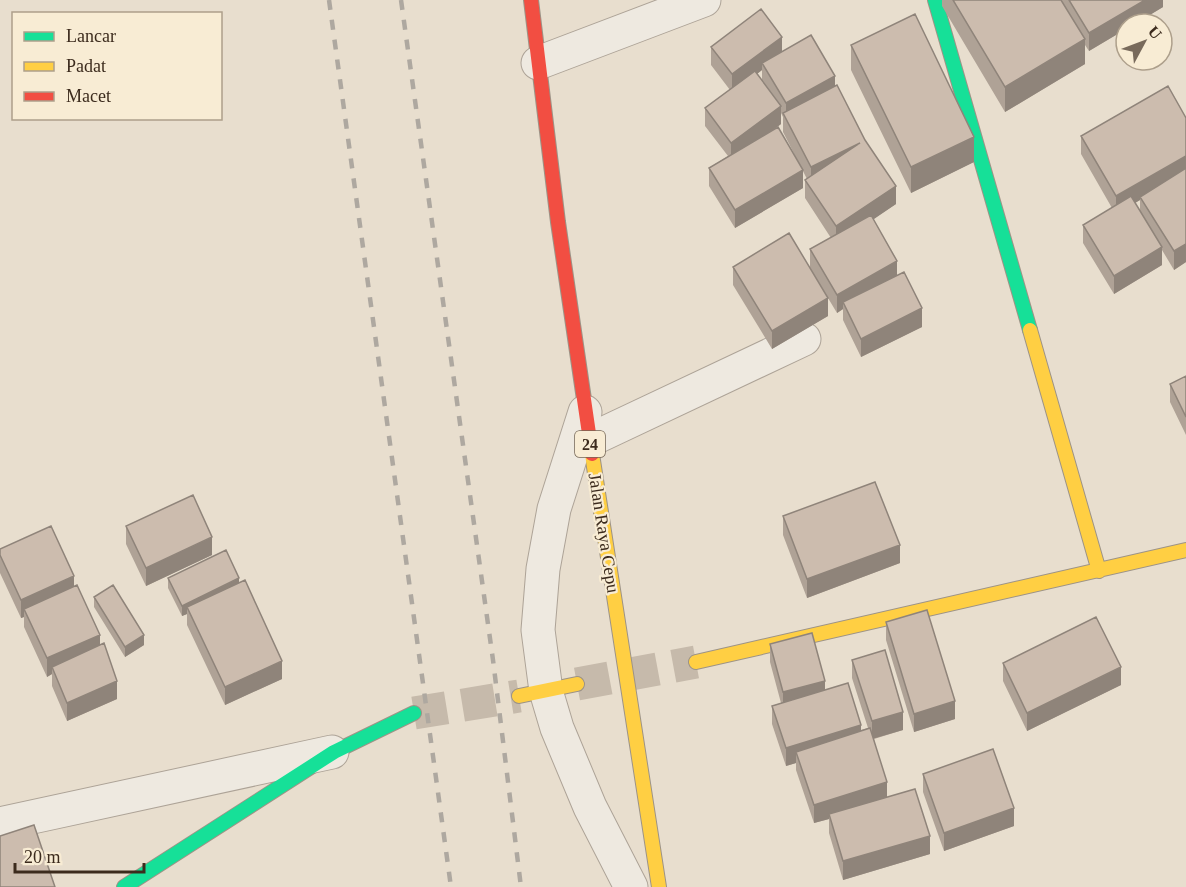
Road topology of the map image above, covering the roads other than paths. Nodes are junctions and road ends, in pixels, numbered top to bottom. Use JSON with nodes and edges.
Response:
{"nodes":[{"id":1,"x":531,"y":0,"type":"edge"},
{"id":2,"x":704,"y":0,"type":"edge"},
{"id":3,"x":934,"y":0,"type":"edge"},
{"id":4,"x":538,"y":63,"type":"junction"},
{"id":5,"x":804,"y":339,"type":"dead end"},
{"id":6,"x":587,"y":426,"type":"junction"},
{"id":7,"x":1186,"y":550,"type":"edge"},
{"id":8,"x":1099,"y":571,"type":"junction"},
{"id":9,"x":696,"y":662,"type":"tunnel mouth"},
{"id":10,"x":578,"y":684,"type":"tunnel mouth"},
{"id":11,"x":532,"y":693,"type":"junction"},
{"id":12,"x":414,"y":713,"type":"tunnel mouth"},
{"id":13,"x":334,"y":752,"type":"junction"},
{"id":14,"x":0,"y":824,"type":"edge"},
{"id":15,"x":124,"y":887,"type":"edge"},
{"id":16,"x":631,"y":887,"type":"edge"},
{"id":17,"x":659,"y":887,"type":"edge"}],
"edges":[{"from":1,"to":4,"type":"main road","name":"Jalan Raya Cepu","number":"24"},
{"from":2,"to":4,"type":"street"},
{"from":3,"to":8,"type":"main road"},
{"from":4,"to":6,"type":"main road","name":"Jalan Raya Cepu","number":"24"},
{"from":5,"to":6,"type":"street"},
{"from":6,"to":11,"type":"street"},
{"from":6,"to":17,"type":"main road","name":"Jalan Raya Cepu","number":"24"},
{"from":7,"to":8,"type":"main road"},
{"from":8,"to":9,"type":"main road"},
{"from":10,"to":11,"type":"main road"},
{"from":11,"to":16,"type":"street"},
{"from":12,"to":13,"type":"main road"},
{"from":13,"to":14,"type":"street"},
{"from":13,"to":15,"type":"main road"}]}
